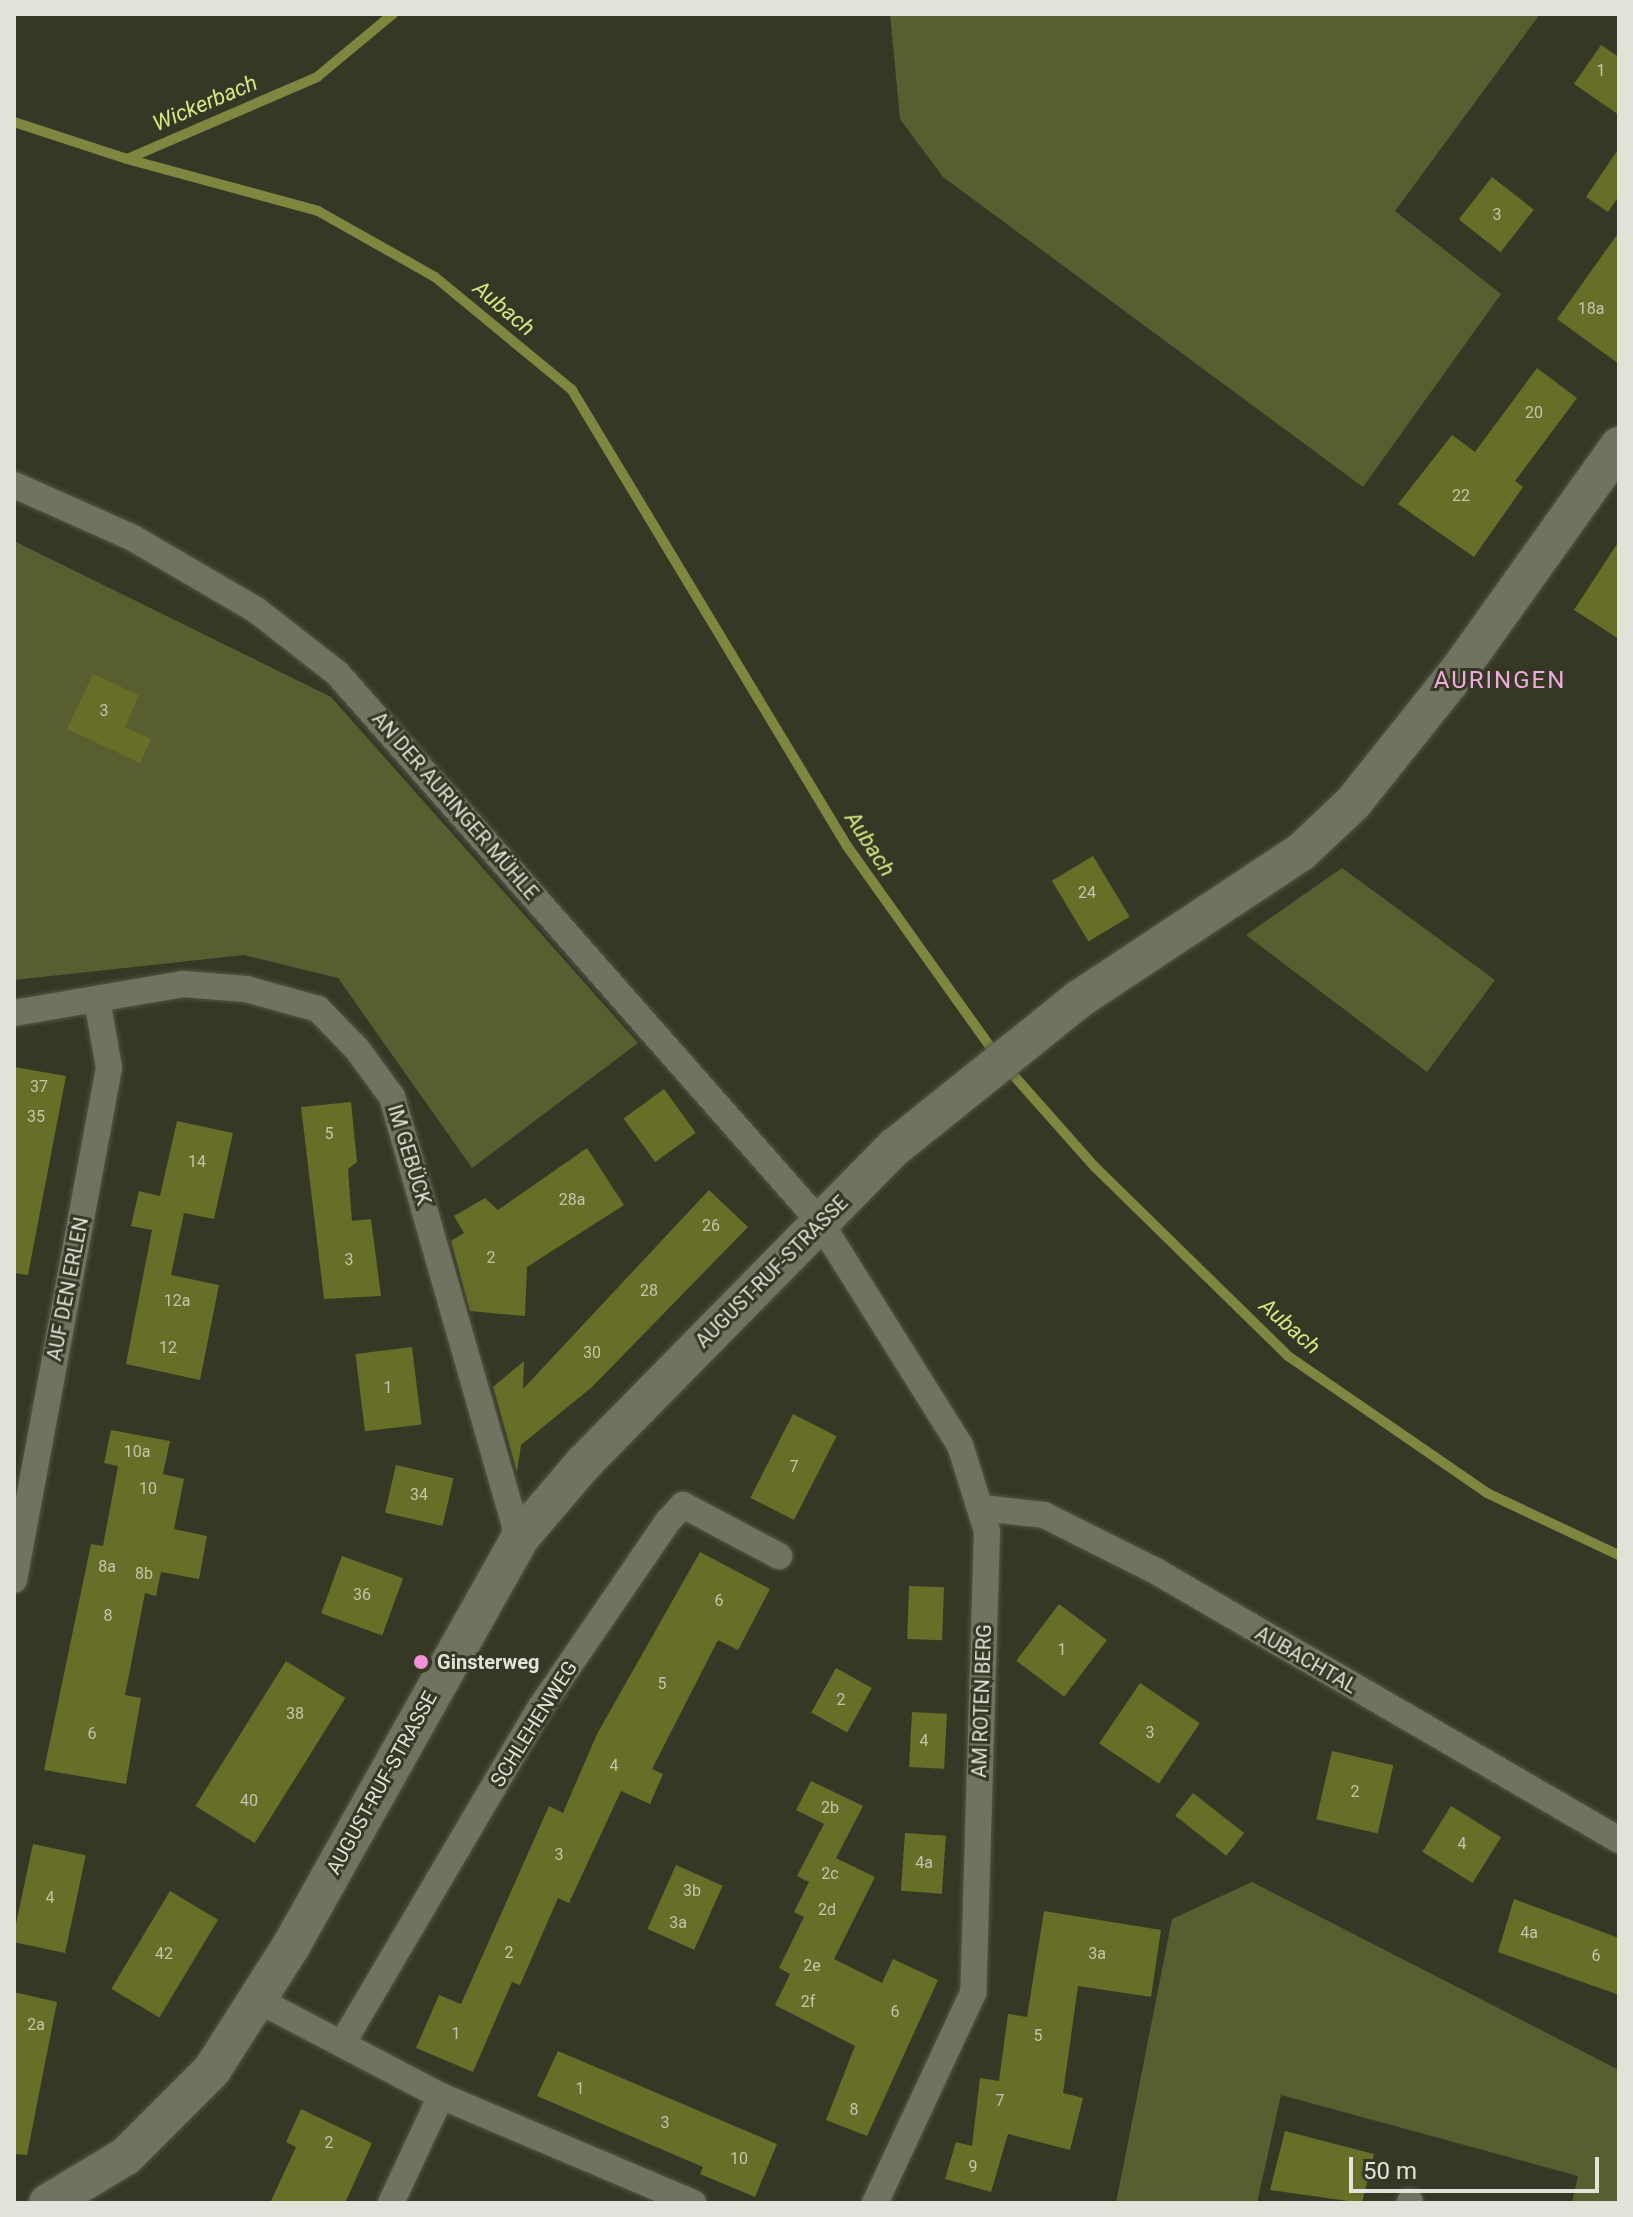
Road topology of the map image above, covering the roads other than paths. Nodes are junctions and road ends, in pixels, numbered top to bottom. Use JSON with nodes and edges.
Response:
{"nodes":[{"id":1,"x":1619,"y":446,"type":"edge"},
{"id":2,"x":14,"y":485,"type":"edge"},
{"id":3,"x":97,"y":999,"type":"junction"},
{"id":4,"x":14,"y":1013,"type":"edge"},
{"id":5,"x":820,"y":1222,"type":"junction"},
{"id":6,"x":982,"y":1508,"type":"junction"},
{"id":7,"x":519,"y":1539,"type":"junction"},
{"id":8,"x":779,"y":1556,"type":"dead end"},
{"id":9,"x":14,"y":1580,"type":"edge"},
{"id":10,"x":1619,"y":1840,"type":"edge"},
{"id":11,"x":258,"y":2000,"type":"junction"},
{"id":12,"x":342,"y":2044,"type":"junction"},
{"id":13,"x":441,"y":2096,"type":"junction"},
{"id":14,"x":48,"y":2203,"type":"edge"},
{"id":15,"x":391,"y":2203,"type":"edge"},
{"id":16,"x":693,"y":2203,"type":"edge"},
{"id":17,"x":875,"y":2203,"type":"edge"}],
"edges":[{"from":1,"to":5,"type":"street","name":"AUGUST-RUF-STRASSE"},
{"from":2,"to":5,"type":"street","name":"AN DER AURINGER MÜHLE"},
{"from":3,"to":4,"type":"street","name":"IM GEBÜCK"},
{"from":3,"to":7,"type":"street","name":"IM GEBÜCK"},
{"from":3,"to":9,"type":"street","name":"AUF DEN ERLEN"},
{"from":5,"to":6,"type":"street","name":"AM ROTEN BERG"},
{"from":5,"to":7,"type":"street","name":"AUGUST-RUF-STRASSE"},
{"from":6,"to":10,"type":"street","name":"AUBACHTAL"},
{"from":6,"to":17,"type":"street","name":"AM ROTEN BERG"},
{"from":7,"to":11,"type":"street","name":"AUGUST-RUF-STRASSE"},
{"from":8,"to":12,"type":"street","name":"SCHLEHENWEG"},
{"from":11,"to":12,"type":"street"},
{"from":11,"to":14,"type":"street","name":"AUGUST-RUF-STRASSE"},
{"from":12,"to":13,"type":"street"},
{"from":13,"to":15,"type":"street"},
{"from":13,"to":16,"type":"street"}]}
